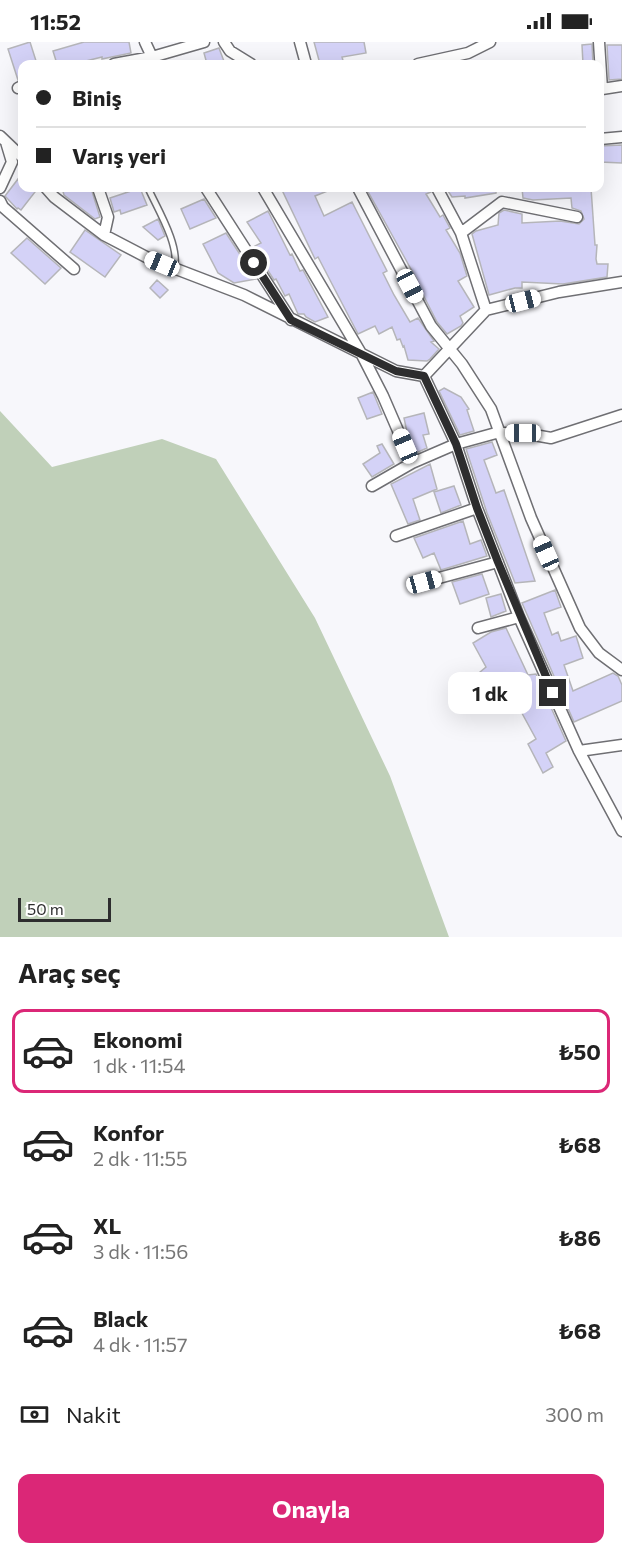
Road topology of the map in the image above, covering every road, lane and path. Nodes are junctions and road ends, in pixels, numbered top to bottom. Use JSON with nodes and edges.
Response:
{"nodes":[{"id":1,"x":145,"y":42,"type":"edge"},
{"id":2,"x":204,"y":42,"type":"edge"},
{"id":3,"x":224,"y":42,"type":"edge"},
{"id":4,"x":300,"y":42,"type":"edge"},
{"id":5,"x":490,"y":42,"type":"edge"},
{"id":6,"x":599,"y":42,"type":"edge"},
{"id":7,"x":468,"y":59,"type":"edge"},
{"id":8,"x":152,"y":60,"type":"edge"},
{"id":9,"x":155,"y":60,"type":"edge"},
{"id":10,"x":245,"y":60,"type":"edge"},
{"id":11,"x":305,"y":60,"type":"edge"},
{"id":12,"x":600,"y":60,"type":"edge"},
{"id":13,"x":622,"y":86,"type":"edge"},
{"id":14,"x":604,"y":89,"type":"edge"},
{"id":15,"x":622,"y":137,"type":"edge"},
{"id":16,"x":3,"y":139,"type":"edge"},
{"id":17,"x":604,"y":139,"type":"edge"},
{"id":18,"x":18,"y":153,"type":"edge"},
{"id":19,"x":0,"y":188,"type":"edge"},
{"id":20,"x":50,"y":192,"type":"edge"},
{"id":21,"x":99,"y":192,"type":"edge"},
{"id":22,"x":149,"y":192,"type":"edge"},
{"id":23,"x":209,"y":192,"type":"edge"},
{"id":24,"x":265,"y":192,"type":"edge"},
{"id":25,"x":360,"y":192,"type":"edge"},
{"id":26,"x":439,"y":192,"type":"edge"},
{"id":27,"x":0,"y":201,"type":"edge"},
{"id":28,"x":577,"y":217,"type":"dead end"},
{"id":29,"x":461,"y":232,"type":"junction"},
{"id":30,"x":104,"y":235,"type":"junction"},
{"id":31,"x":174,"y":268,"type":"junction"},
{"id":32,"x":74,"y":269,"type":"dead end"},
{"id":33,"x":622,"y":282,"type":"edge"},
{"id":34,"x":486,"y":310,"type":"junction"},
{"id":35,"x":291,"y":320,"type":"junction"},
{"id":36,"x":450,"y":350,"type":"junction"},
{"id":37,"x":362,"y":355,"type":"junction"},
{"id":38,"x":424,"y":376,"type":"junction"},
{"id":39,"x":622,"y":415,"type":"edge"},
{"id":40,"x":501,"y":433,"type":"junction"},
{"id":41,"x":456,"y":444,"type":"junction"},
{"id":42,"x":412,"y":463,"type":"junction"},
{"id":43,"x":372,"y":486,"type":"dead end"},
{"id":44,"x":477,"y":508,"type":"junction"},
{"id":45,"x":396,"y":536,"type":"dead end"},
{"id":46,"x":498,"y":562,"type":"junction"},
{"id":47,"x":424,"y":582,"type":"dead end"},
{"id":48,"x":519,"y":616,"type":"junction"},
{"id":49,"x":478,"y":628,"type":"dead end"},
{"id":50,"x":622,"y":670,"type":"edge"},
{"id":51,"x":622,"y":745,"type":"edge"},
{"id":52,"x":579,"y":751,"type":"junction"},
{"id":53,"x":622,"y":831,"type":"edge"}],
"edges":[{"from":1,"to":8,"type":"street"},
{"from":2,"to":9,"type":"street"},
{"from":3,"to":10,"type":"street"},
{"from":4,"to":11,"type":"street"},
{"from":5,"to":7,"type":"street"},
{"from":6,"to":12,"type":"street"},
{"from":13,"to":14,"type":"street"},
{"from":15,"to":17,"type":"street"},
{"from":16,"to":18,"type":"street"},
{"from":16,"to":19,"type":"street"},
{"from":20,"to":30,"type":"street"},
{"from":21,"to":30,"type":"street"},
{"from":22,"to":31,"type":"lane"},
{"from":23,"to":35,"type":"street"},
{"from":24,"to":37,"type":"street"},
{"from":25,"to":36,"type":"street"},
{"from":26,"to":29,"type":"street"},
{"from":27,"to":32,"type":"street"},
{"from":28,"to":29,"type":"street"},
{"from":29,"to":34,"type":"street"},
{"from":30,"to":31,"type":"street"},
{"from":31,"to":35,"type":"street"},
{"from":33,"to":34,"type":"street"},
{"from":34,"to":36,"type":"street"},
{"from":35,"to":37,"type":"street"},
{"from":36,"to":38,"type":"street"},
{"from":36,"to":40,"type":"street"},
{"from":37,"to":38,"type":"street"},
{"from":37,"to":42,"type":"street"},
{"from":38,"to":41,"type":"street"},
{"from":39,"to":40,"type":"street"},
{"from":40,"to":41,"type":"street"},
{"from":40,"to":50,"type":"street"},
{"from":41,"to":42,"type":"street"},
{"from":41,"to":44,"type":"street"},
{"from":42,"to":43,"type":"street"},
{"from":44,"to":45,"type":"street"},
{"from":44,"to":46,"type":"street"},
{"from":46,"to":47,"type":"street"},
{"from":46,"to":48,"type":"street"},
{"from":48,"to":49,"type":"street"},
{"from":48,"to":52,"type":"street"},
{"from":51,"to":52,"type":"street"},
{"from":52,"to":53,"type":"street"}]}
